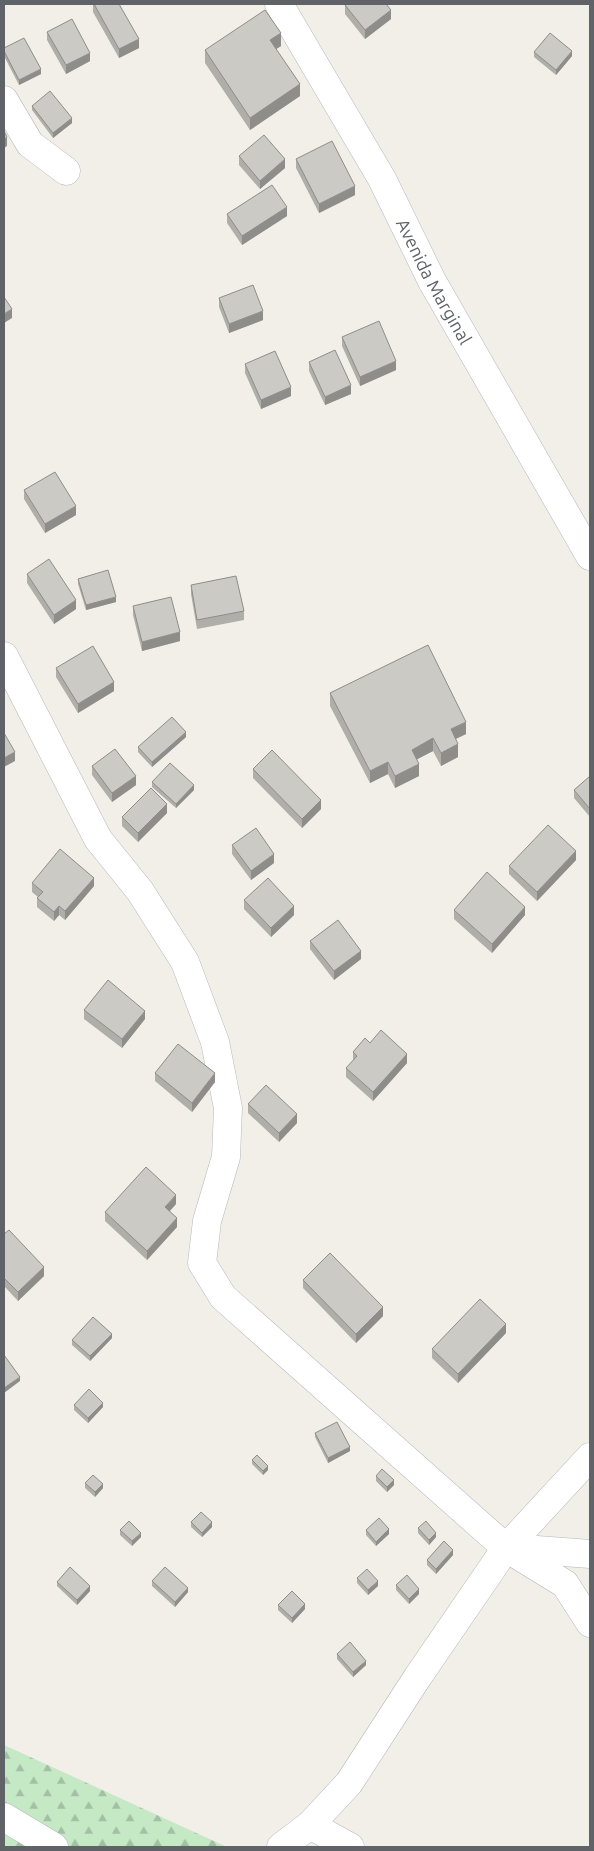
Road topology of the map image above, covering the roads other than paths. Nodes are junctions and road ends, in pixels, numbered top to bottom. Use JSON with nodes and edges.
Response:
{"nodes":[{"id":1,"x":279,"y":4,"type":"edge"},
{"id":2,"x":4,"y":100,"type":"edge"},
{"id":3,"x":66,"y":171,"type":"dead end"},
{"id":4,"x":590,"y":556,"type":"edge"},
{"id":5,"x":4,"y":656,"type":"edge"},
{"id":6,"x":590,"y":1457,"type":"edge"},
{"id":7,"x":506,"y":1548,"type":"junction"},
{"id":8,"x":590,"y":1554,"type":"edge"},
{"id":9,"x":590,"y":1623,"type":"edge"},
{"id":10,"x":4,"y":1817,"type":"edge"},
{"id":11,"x":310,"y":1825,"type":"junction"},
{"id":12,"x":54,"y":1847,"type":"edge"},
{"id":13,"x":281,"y":1847,"type":"edge"},
{"id":14,"x":350,"y":1847,"type":"edge"}],
"edges":[{"from":1,"to":4,"type":"street","name":"Avenida Marginal"},
{"from":2,"to":3,"type":"street"},
{"from":5,"to":7,"type":"street"},
{"from":6,"to":7,"type":"street"},
{"from":7,"to":8,"type":"street"},
{"from":7,"to":9,"type":"street"},
{"from":7,"to":11,"type":"street"},
{"from":10,"to":12,"type":"street"},
{"from":11,"to":13,"type":"street"},
{"from":11,"to":14,"type":"street"}]}
